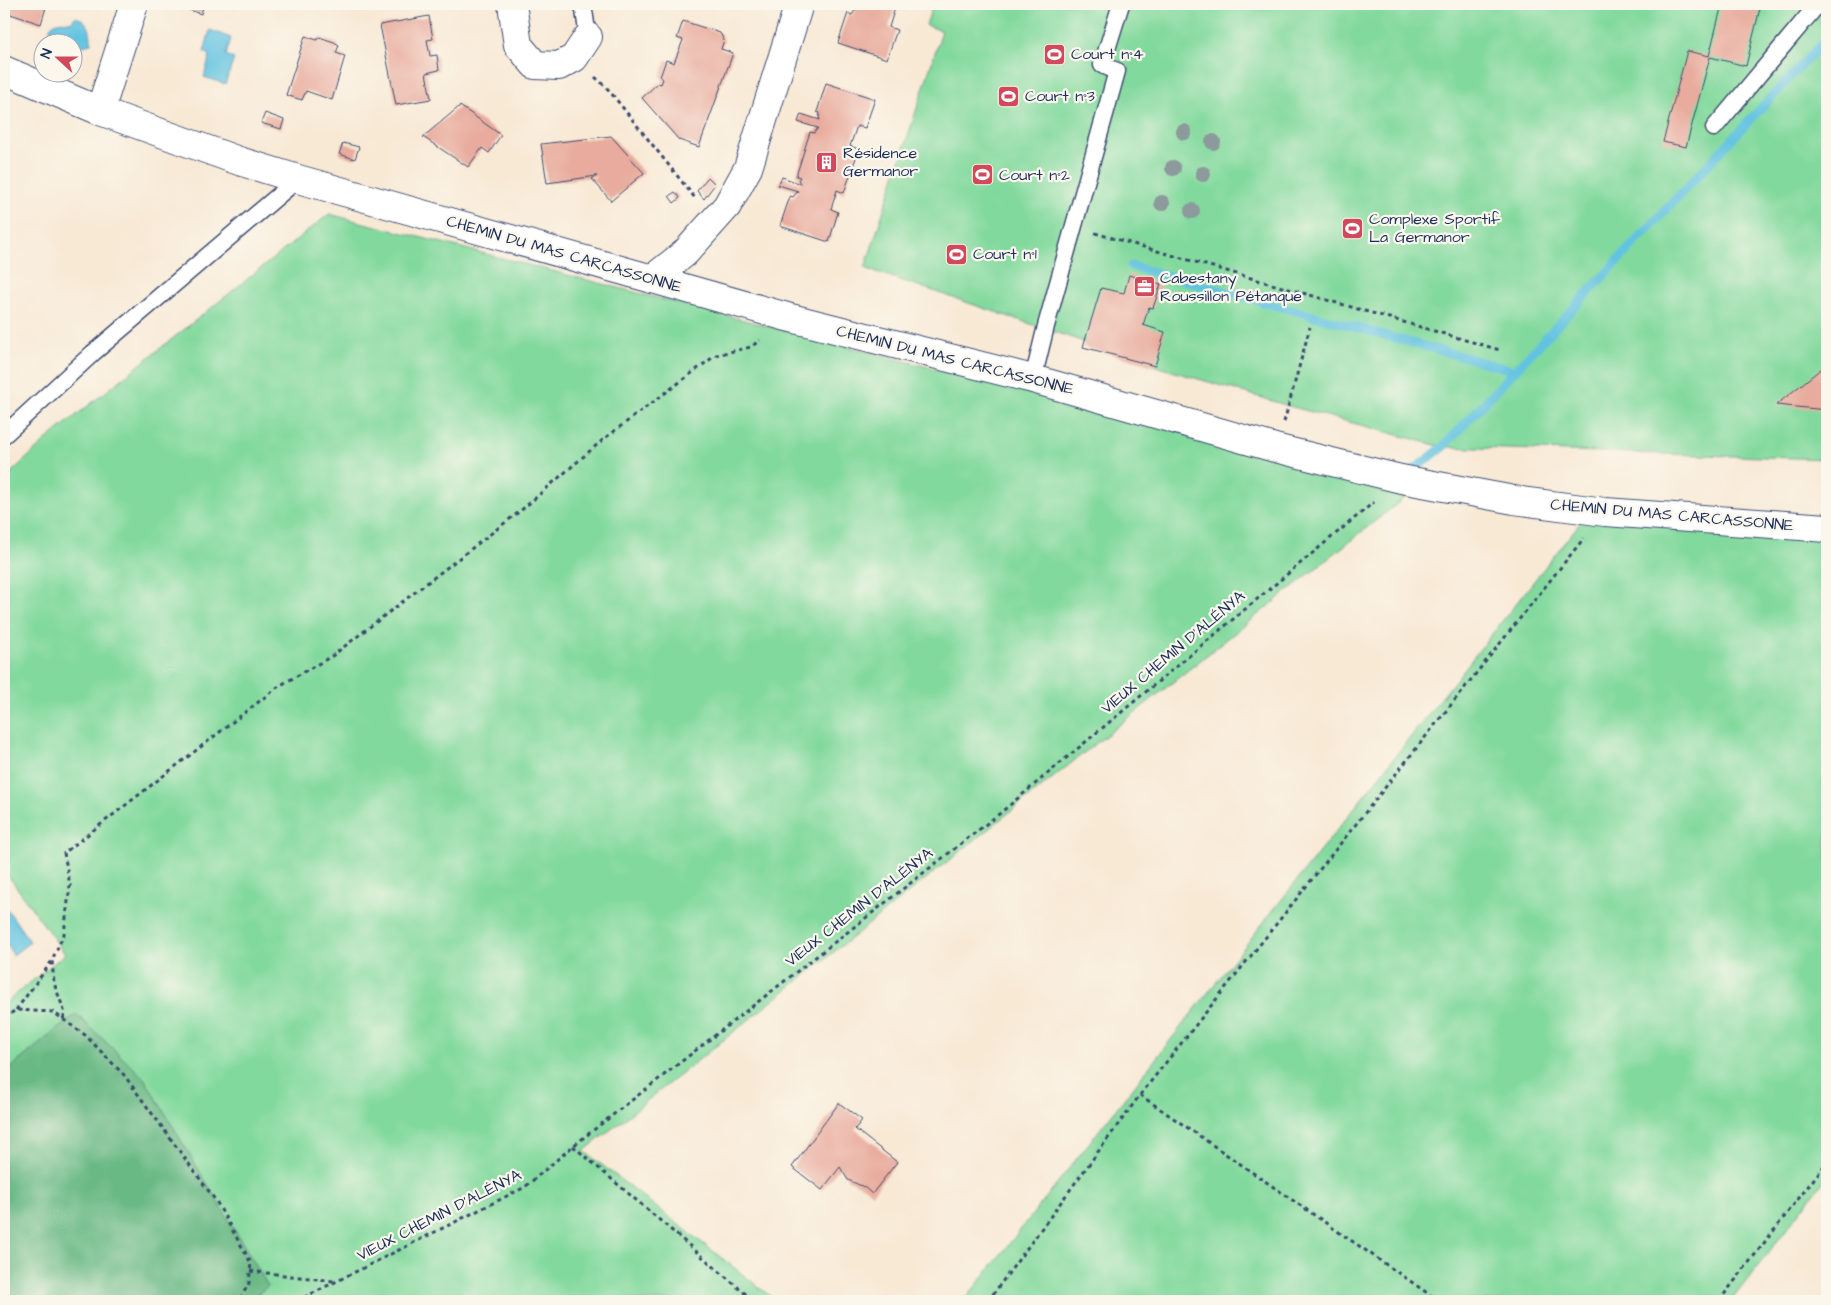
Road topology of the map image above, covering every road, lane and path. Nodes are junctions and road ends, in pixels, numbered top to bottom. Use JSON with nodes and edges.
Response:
{"nodes":[{"id":1,"x":134,"y":4,"type":"edge"},
{"id":2,"x":512,"y":4,"type":"edge"},
{"id":3,"x":582,"y":4,"type":"edge"},
{"id":4,"x":799,"y":4,"type":"edge"},
{"id":5,"x":1121,"y":4,"type":"edge"},
{"id":6,"x":1818,"y":4,"type":"edge"},
{"id":7,"x":581,"y":47,"type":"junction"},
{"id":8,"x":4,"y":70,"type":"edge"},
{"id":9,"x":100,"y":111,"type":"junction"},
{"id":10,"x":1714,"y":128,"type":"dead end"},
{"id":11,"x":298,"y":179,"type":"junction"},
{"id":12,"x":711,"y":224,"type":"junction"},
{"id":13,"x":1072,"y":227,"type":"junction"},
{"id":14,"x":652,"y":279,"type":"junction"},
{"id":15,"x":787,"y":317,"type":"junction"},
{"id":16,"x":1310,"y":327,"type":"dead end"},
{"id":17,"x":1500,"y":350,"type":"dead end"},
{"id":18,"x":1033,"y":379,"type":"junction"},
{"id":19,"x":4,"y":435,"type":"edge"},
{"id":20,"x":1275,"y":448,"type":"junction"},
{"id":21,"x":1401,"y":479,"type":"junction"},
{"id":22,"x":1605,"y":512,"type":"junction"},
{"id":23,"x":1827,"y":528,"type":"edge"},
{"id":24,"x":52,"y":960,"type":"junction"},
{"id":25,"x":16,"y":1010,"type":"junction"},
{"id":26,"x":4,"y":1018,"type":"edge"},
{"id":27,"x":63,"y":1019,"type":"junction"},
{"id":28,"x":1140,"y":1095,"type":"junction"},
{"id":29,"x":573,"y":1146,"type":"junction"},
{"id":30,"x":1827,"y":1162,"type":"edge"},
{"id":31,"x":250,"y":1271,"type":"junction"},
{"id":32,"x":336,"y":1281,"type":"junction"},
{"id":33,"x":239,"y":1301,"type":"edge"},
{"id":34,"x":297,"y":1301,"type":"edge"},
{"id":35,"x":754,"y":1301,"type":"edge"},
{"id":36,"x":988,"y":1301,"type":"edge"},
{"id":37,"x":1439,"y":1301,"type":"edge"},
{"id":38,"x":1719,"y":1301,"type":"edge"}],
"edges":[{"from":1,"to":9,"type":"street"},
{"from":2,"to":7,"type":"street"},
{"from":3,"to":7,"type":"lane"},
{"from":4,"to":12,"type":"street"},
{"from":5,"to":13,"type":"lane"},
{"from":6,"to":10,"type":"lane"},
{"from":7,"to":12,"type":"path"},
{"from":8,"to":9,"type":"street","name":"CHEMIN DU MAS CARCASSONNE"},
{"from":9,"to":11,"type":"street","name":"CHEMIN DU MAS CARCASSONNE"},
{"from":11,"to":14,"type":"street","name":"CHEMIN DU MAS CARCASSONNE"},
{"from":11,"to":19,"type":"lane"},
{"from":12,"to":14,"type":"street"},
{"from":13,"to":17,"type":"path"},
{"from":13,"to":18,"type":"lane"},
{"from":14,"to":15,"type":"street","name":"CHEMIN DU MAS CARCASSONNE"},
{"from":15,"to":18,"type":"street","name":"CHEMIN DU MAS CARCASSONNE"},
{"from":15,"to":24,"type":"path"},
{"from":16,"to":20,"type":"path"},
{"from":18,"to":20,"type":"street","name":"CHEMIN DU MAS CARCASSONNE"},
{"from":20,"to":21,"type":"street","name":"CHEMIN DU MAS CARCASSONNE"},
{"from":21,"to":22,"type":"street","name":"CHEMIN DU MAS CARCASSONNE"},
{"from":21,"to":29,"type":"path","name":"VIEUX CHEMIN D’ALÉNYA"},
{"from":22,"to":23,"type":"street","name":"CHEMIN DU MAS CARCASSONNE"},
{"from":22,"to":28,"type":"path"},
{"from":24,"to":25,"type":"path"},
{"from":24,"to":27,"type":"path"},
{"from":25,"to":26,"type":"path"},
{"from":25,"to":27,"type":"path"},
{"from":27,"to":31,"type":"path"},
{"from":28,"to":36,"type":"path"},
{"from":28,"to":37,"type":"path"},
{"from":29,"to":32,"type":"path","name":"VIEUX CHEMIN D’ALÉNYA"},
{"from":29,"to":35,"type":"path"},
{"from":30,"to":38,"type":"path"},
{"from":31,"to":32,"type":"path"},
{"from":31,"to":33,"type":"path"},
{"from":32,"to":34,"type":"path","name":"VIEUX CHEMIN D’ALÉNYA"}]}
